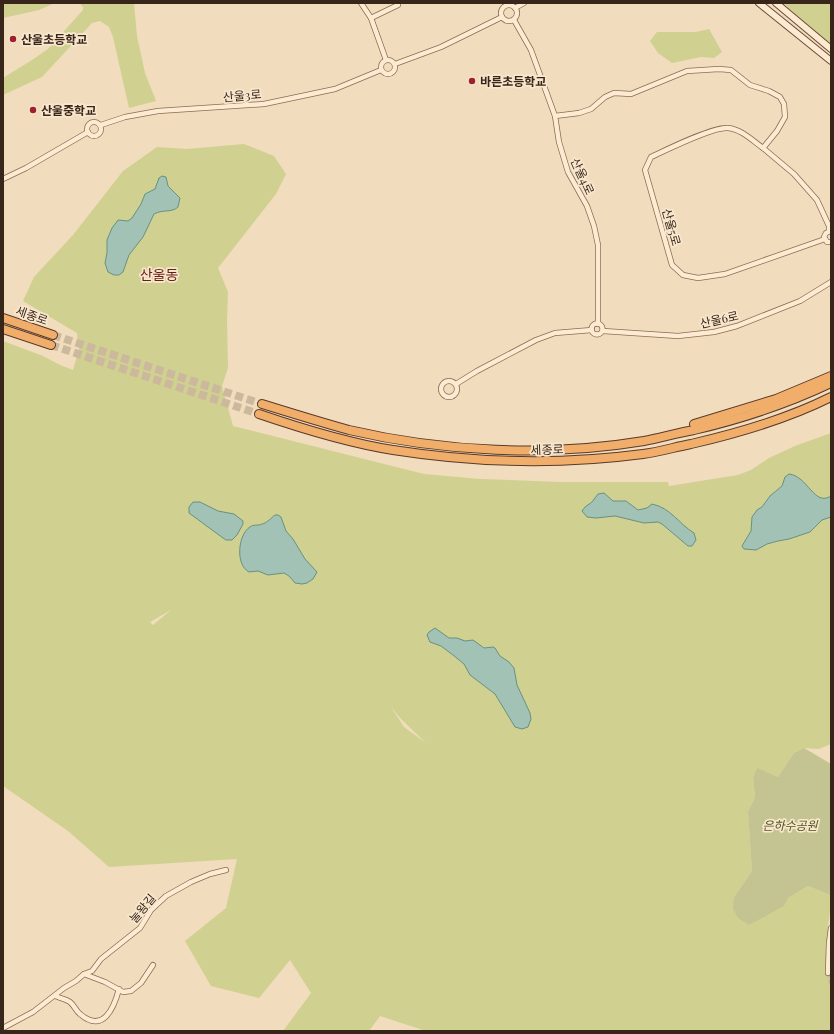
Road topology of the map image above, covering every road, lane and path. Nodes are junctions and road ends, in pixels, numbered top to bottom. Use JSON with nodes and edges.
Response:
{"nodes":[{"id":1,"x":361,"y":3,"type":"edge"},
{"id":2,"x":397,"y":3,"type":"edge"},
{"id":3,"x":524,"y":3,"type":"edge"},
{"id":4,"x":759,"y":3,"type":"edge"},
{"id":5,"x":776,"y":3,"type":"edge"},
{"id":6,"x":515,"y":8,"type":"junction"},
{"id":7,"x":502,"y":17,"type":"junction"},
{"id":8,"x":371,"y":18,"type":"junction"},
{"id":9,"x":514,"y":20,"type":"junction"},
{"id":10,"x":831,"y":49,"type":"edge"},
{"id":11,"x":386,"y":60,"type":"junction"},
{"id":12,"x":831,"y":61,"type":"edge"},
{"id":13,"x":395,"y":64,"type":"junction"},
{"id":14,"x":381,"y":70,"type":"junction"},
{"id":15,"x":555,"y":116,"type":"junction"},
{"id":16,"x":101,"y":125,"type":"junction"},
{"id":17,"x":88,"y":132,"type":"junction"},
{"id":18,"x":763,"y":148,"type":"junction"},
{"id":19,"x":3,"y":179,"type":"edge"},
{"id":20,"x":830,"y":231,"type":"edge"},
{"id":21,"x":825,"y":239,"type":"junction"},
{"id":22,"x":831,"y":242,"type":"edge"},
{"id":23,"x":831,"y":282,"type":"edge"},
{"id":24,"x":3,"y":318,"type":"edge"},
{"id":25,"x":598,"y":324,"type":"junction"},
{"id":26,"x":3,"y":329,"type":"edge"},
{"id":27,"x":592,"y":330,"type":"junction"},
{"id":28,"x":603,"y":331,"type":"junction"},
{"id":29,"x":53,"y":335,"type":"tunnel mouth"},
{"id":30,"x":51,"y":345,"type":"tunnel mouth"},
{"id":31,"x":831,"y":376,"type":"edge"},
{"id":32,"x":831,"y":383,"type":"edge"},
{"id":33,"x":456,"y":384,"type":"dead end"},
{"id":34,"x":831,"y":397,"type":"edge"},
{"id":35,"x":831,"y":403,"type":"edge"},
{"id":36,"x":262,"y":404,"type":"tunnel mouth"},
{"id":37,"x":259,"y":414,"type":"tunnel mouth"},
{"id":38,"x":595,"y":447,"type":"junction"},
{"id":39,"x":595,"y":459,"type":"junction"},
{"id":40,"x":226,"y":870,"type":"dead end"},
{"id":41,"x":831,"y":928,"type":"edge"},
{"id":42,"x":153,"y":965,"type":"dead end"},
{"id":43,"x":828,"y":973,"type":"dead end"},
{"id":44,"x":84,"y":974,"type":"junction"},
{"id":45,"x":119,"y":989,"type":"junction"},
{"id":46,"x":55,"y":996,"type":"junction"},
{"id":47,"x":3,"y":1028,"type":"edge"}],
"edges":[{"from":1,"to":8,"type":"street"},
{"from":2,"to":8,"type":"street"},
{"from":3,"to":6,"type":"street"},
{"from":4,"to":12,"type":"main road"},
{"from":5,"to":10,"type":"main road"},
{"from":6,"to":7,"type":"street"},
{"from":6,"to":9,"type":"street"},
{"from":7,"to":9,"type":"street"},
{"from":7,"to":13,"type":"street"},
{"from":8,"to":11,"type":"street"},
{"from":9,"to":15,"type":"street","name":"산울4로"},
{"from":11,"to":13,"type":"street"},
{"from":11,"to":14,"type":"street"},
{"from":13,"to":14,"type":"street"},
{"from":14,"to":16,"type":"street","name":"산울3로"},
{"from":15,"to":18,"type":"street"},
{"from":15,"to":25,"type":"street","name":"산울4로"},
{"from":16,"to":17,"type":"street"},
{"from":16,"to":17,"type":"street"},
{"from":17,"to":19,"type":"street"},
{"from":18,"to":20,"type":"street","name":"산울5로"},
{"from":18,"to":21,"type":"street","name":"산울5로"},
{"from":20,"to":21,"type":"street"},
{"from":21,"to":22,"type":"street"},
{"from":23,"to":28,"type":"street","name":"산울6로"},
{"from":24,"to":29,"type":"highway","name":"세종로"},
{"from":25,"to":27,"type":"street"},
{"from":25,"to":28,"type":"street"},
{"from":26,"to":30,"type":"highway","name":"세종로"},
{"from":27,"to":28,"type":"street"},
{"from":27,"to":33,"type":"street"},
{"from":31,"to":38,"type":"highway"},
{"from":32,"to":38,"type":"highway","name":"세종로"},
{"from":34,"to":39,"type":"highway","name":"세종로"},
{"from":35,"to":39,"type":"highway"},
{"from":36,"to":38,"type":"highway","name":"세종로"},
{"from":37,"to":39,"type":"highway","name":"세종로"},
{"from":40,"to":44,"type":"street","name":"눌왕길"},
{"from":41,"to":43,"type":"street"},
{"from":42,"to":45,"type":"street"},
{"from":44,"to":45,"type":"street"},
{"from":44,"to":46,"type":"street","name":"눌왕길"},
{"from":45,"to":46,"type":"street"},
{"from":46,"to":47,"type":"street","name":"눌왕길"}]}
